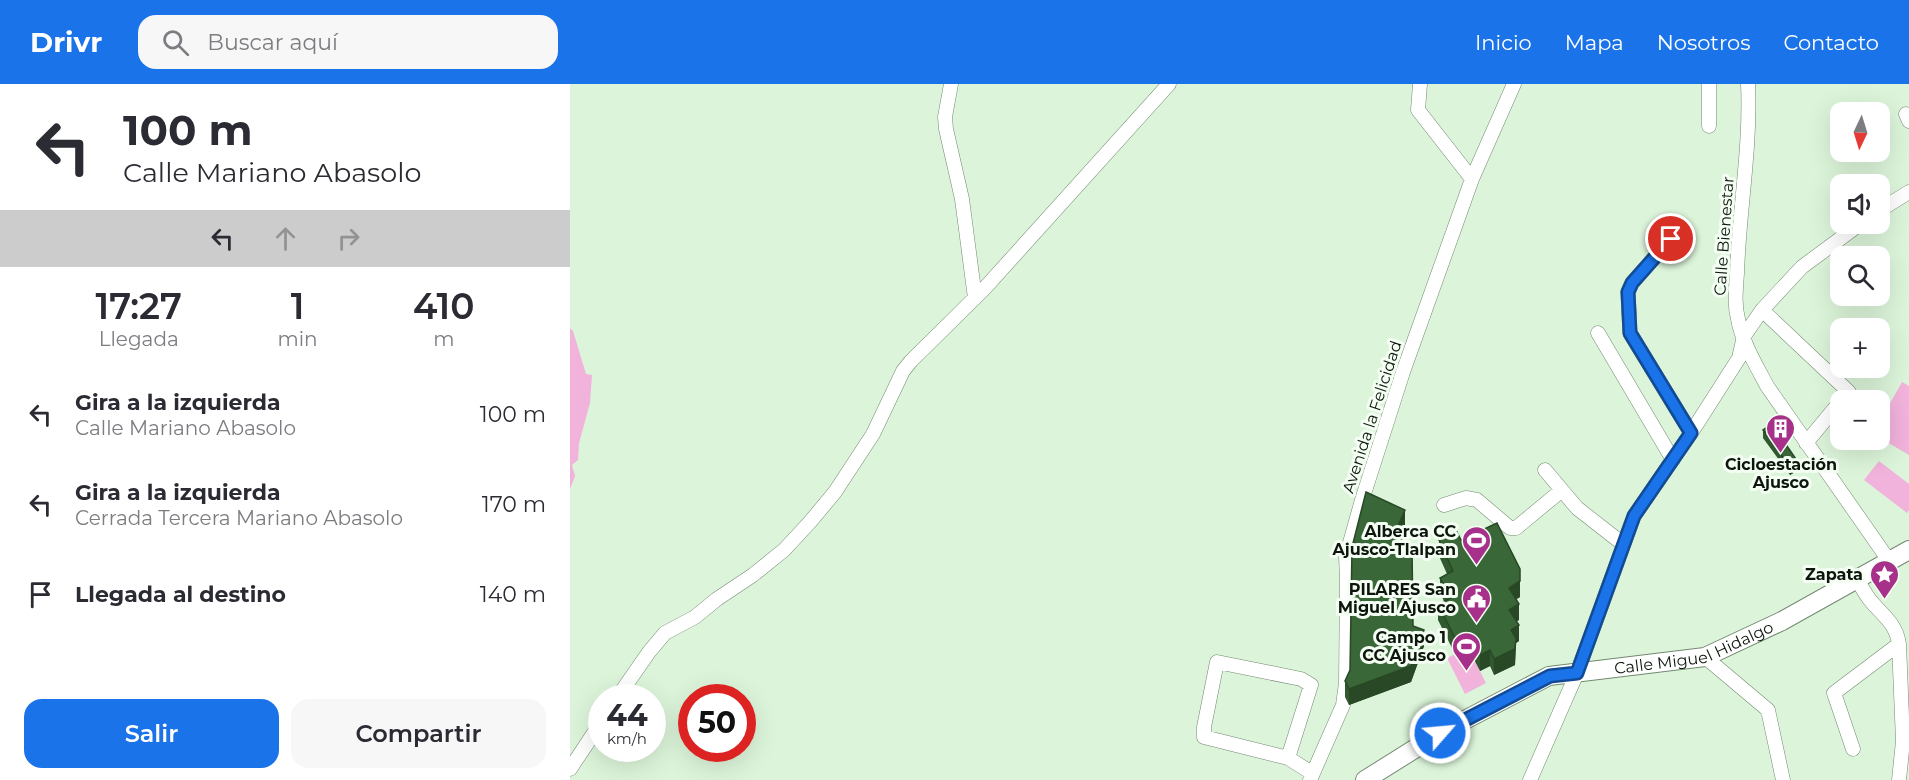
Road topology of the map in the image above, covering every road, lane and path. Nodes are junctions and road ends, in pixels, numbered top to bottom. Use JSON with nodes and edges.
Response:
{"nodes":[{"id":1,"x":951,"y":84,"type":"edge"},
{"id":2,"x":1169,"y":84,"type":"edge"},
{"id":3,"x":1420,"y":84,"type":"edge"},
{"id":4,"x":1514,"y":84,"type":"edge"},
{"id":5,"x":1709,"y":84,"type":"edge"},
{"id":6,"x":1748,"y":84,"type":"edge"},
{"id":7,"x":1708,"y":126,"type":"dead end"},
{"id":8,"x":1472,"y":179,"type":"junction"},
{"id":9,"x":1909,"y":192,"type":"edge"},
{"id":10,"x":1890,"y":204,"type":"edge"},
{"id":11,"x":1847,"y":234,"type":"edge"},
{"id":12,"x":1671,"y":239,"type":"dead end"},
{"id":13,"x":975,"y":298,"type":"junction"},
{"id":14,"x":1762,"y":310,"type":"junction"},
{"id":15,"x":1598,"y":333,"type":"dead end"},
{"id":16,"x":1744,"y":336,"type":"junction"},
{"id":17,"x":1847,"y":390,"type":"edge"},
{"id":18,"x":1830,"y":414,"type":"edge"},
{"id":19,"x":1691,"y":433,"type":"junction"},
{"id":20,"x":1806,"y":443,"type":"junction"},
{"id":21,"x":1672,"y":460,"type":"junction"},
{"id":22,"x":1545,"y":470,"type":"dead end"},
{"id":23,"x":1562,"y":490,"type":"junction"},
{"id":24,"x":1444,"y":505,"type":"dead end"},
{"id":25,"x":1623,"y":544,"type":"junction"},
{"id":26,"x":1909,"y":550,"type":"edge"},
{"id":27,"x":1890,"y":562,"type":"junction"},
{"id":28,"x":1857,"y":579,"type":"junction"},
{"id":29,"x":1899,"y":644,"type":"junction"},
{"id":30,"x":1705,"y":657,"type":"junction"},
{"id":31,"x":1577,"y":673,"type":"junction"},
{"id":32,"x":627,"y":684,"type":"edge"},
{"id":33,"x":588,"y":743,"type":"edge"},
{"id":34,"x":1853,"y":749,"type":"dead end"},
{"id":35,"x":1288,"y":758,"type":"junction"},
{"id":36,"x":570,"y":769,"type":"edge"},
{"id":37,"x":1311,"y":777,"type":"edge"},
{"id":38,"x":1365,"y":780,"type":"edge"},
{"id":39,"x":1530,"y":780,"type":"edge"},
{"id":40,"x":1783,"y":780,"type":"edge"},
{"id":41,"x":1899,"y":780,"type":"edge"}],
"edges":[{"from":1,"to":13,"type":"street"},
{"from":2,"to":13,"type":"street"},
{"from":3,"to":8,"type":"street"},
{"from":4,"to":8,"type":"street","name":"Avenida la Felicidad"},
{"from":5,"to":7,"type":"street"},
{"from":6,"to":16,"type":"street","name":"Calle Bienestar"},
{"from":8,"to":37,"type":"street","name":"Avenida la Felicidad"},
{"from":9,"to":10,"type":"street"},
{"from":11,"to":14,"type":"street"},
{"from":12,"to":19,"type":"street"},
{"from":13,"to":32,"type":"street"},
{"from":14,"to":16,"type":"street"},
{"from":14,"to":17,"type":"street"},
{"from":15,"to":21,"type":"street"},
{"from":16,"to":19,"type":"street"},
{"from":16,"to":20,"type":"street","name":"Calle Bienestar"},
{"from":18,"to":20,"type":"street"},
{"from":19,"to":21,"type":"street"},
{"from":20,"to":27,"type":"street","name":"Calle Bienestar"},
{"from":21,"to":25,"type":"street"},
{"from":22,"to":23,"type":"street"},
{"from":23,"to":24,"type":"street"},
{"from":23,"to":25,"type":"street"},
{"from":25,"to":31,"type":"street"},
{"from":26,"to":27,"type":"main road","name":"Calle Miguel Hidalgo"},
{"from":27,"to":28,"type":"main road","name":"Calle Miguel Hidalgo"},
{"from":28,"to":29,"type":"street"},
{"from":28,"to":30,"type":"main road","name":"Calle Miguel Hidalgo"},
{"from":29,"to":34,"type":"street"},
{"from":29,"to":41,"type":"street"},
{"from":30,"to":31,"type":"main road","name":"Calle Miguel Hidalgo"},
{"from":30,"to":40,"type":"street"},
{"from":31,"to":38,"type":"main road","name":"Calle Miguel Hidalgo"},
{"from":31,"to":39,"type":"street"},
{"from":33,"to":36,"type":"street"},
{"from":35,"to":35,"type":"street"},
{"from":35,"to":37,"type":"street"}]}
